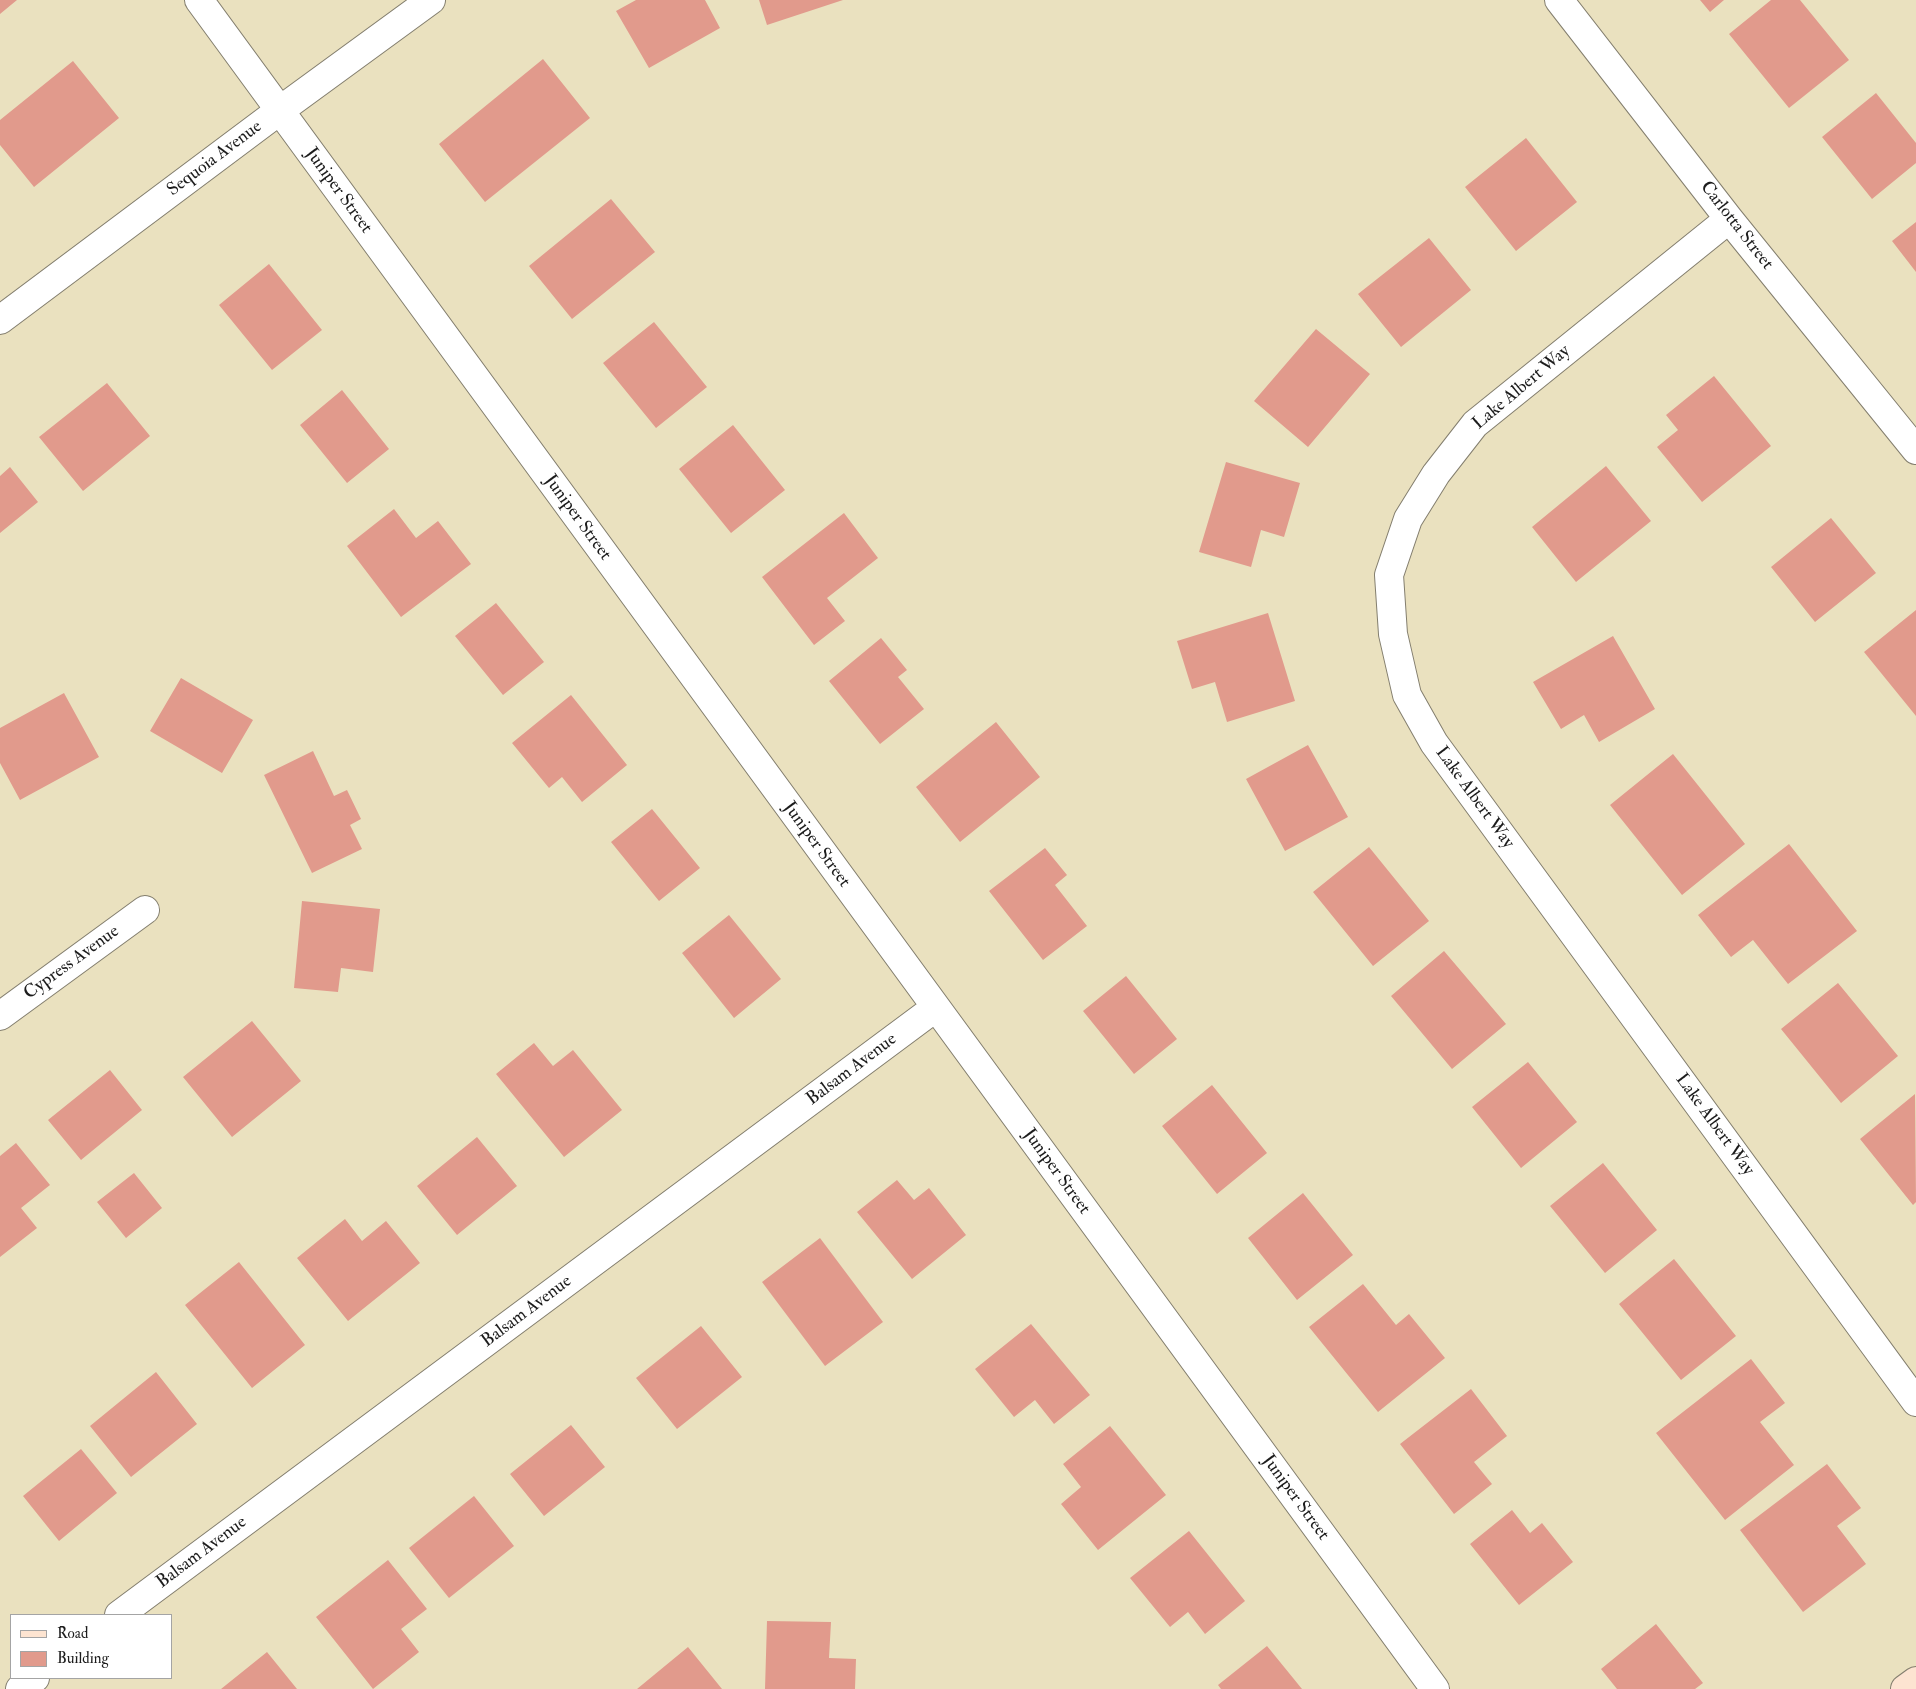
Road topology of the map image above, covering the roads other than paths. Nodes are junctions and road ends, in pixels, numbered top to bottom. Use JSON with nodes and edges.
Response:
{"nodes":[{"id":1,"x":199,"y":0,"type":"edge"},
{"id":2,"x":431,"y":0,"type":"edge"},
{"id":3,"x":1559,"y":0,"type":"edge"},
{"id":4,"x":279,"y":111,"type":"junction"},
{"id":5,"x":1730,"y":219,"type":"junction"},
{"id":6,"x":0,"y":320,"type":"edge"},
{"id":7,"x":1916,"y":450,"type":"edge"},
{"id":8,"x":145,"y":910,"type":"dead end"},
{"id":9,"x":935,"y":1008,"type":"junction"},
{"id":10,"x":0,"y":1016,"type":"edge"},
{"id":11,"x":1916,"y":1402,"type":"edge"},
{"id":12,"x":120,"y":1614,"type":"edge"},
{"id":13,"x":34,"y":1679,"type":"edge"},
{"id":14,"x":1916,"y":1681,"type":"edge"},
{"id":15,"x":20,"y":1689,"type":"edge"},
{"id":16,"x":1435,"y":1689,"type":"edge"},
{"id":17,"x":1905,"y":1689,"type":"edge"}],
"edges":[{"from":1,"to":4,"type":"street","name":"Juniper Street"},
{"from":2,"to":4,"type":"street","name":"Sequoia Avenue"},
{"from":3,"to":5,"type":"street","name":"Carlotta Street"},
{"from":4,"to":6,"type":"street","name":"Sequoia Avenue"},
{"from":4,"to":9,"type":"street","name":"Juniper Street"},
{"from":5,"to":7,"type":"street","name":"Carlotta Street"},
{"from":5,"to":11,"type":"street","name":"Lake Albert Way"},
{"from":8,"to":10,"type":"street","name":"Cypress Avenue"},
{"from":9,"to":12,"type":"street","name":"Balsam Avenue"},
{"from":9,"to":16,"type":"street","name":"Juniper Street"},
{"from":13,"to":15,"type":"street"},
{"from":14,"to":17,"type":"street"}]}
